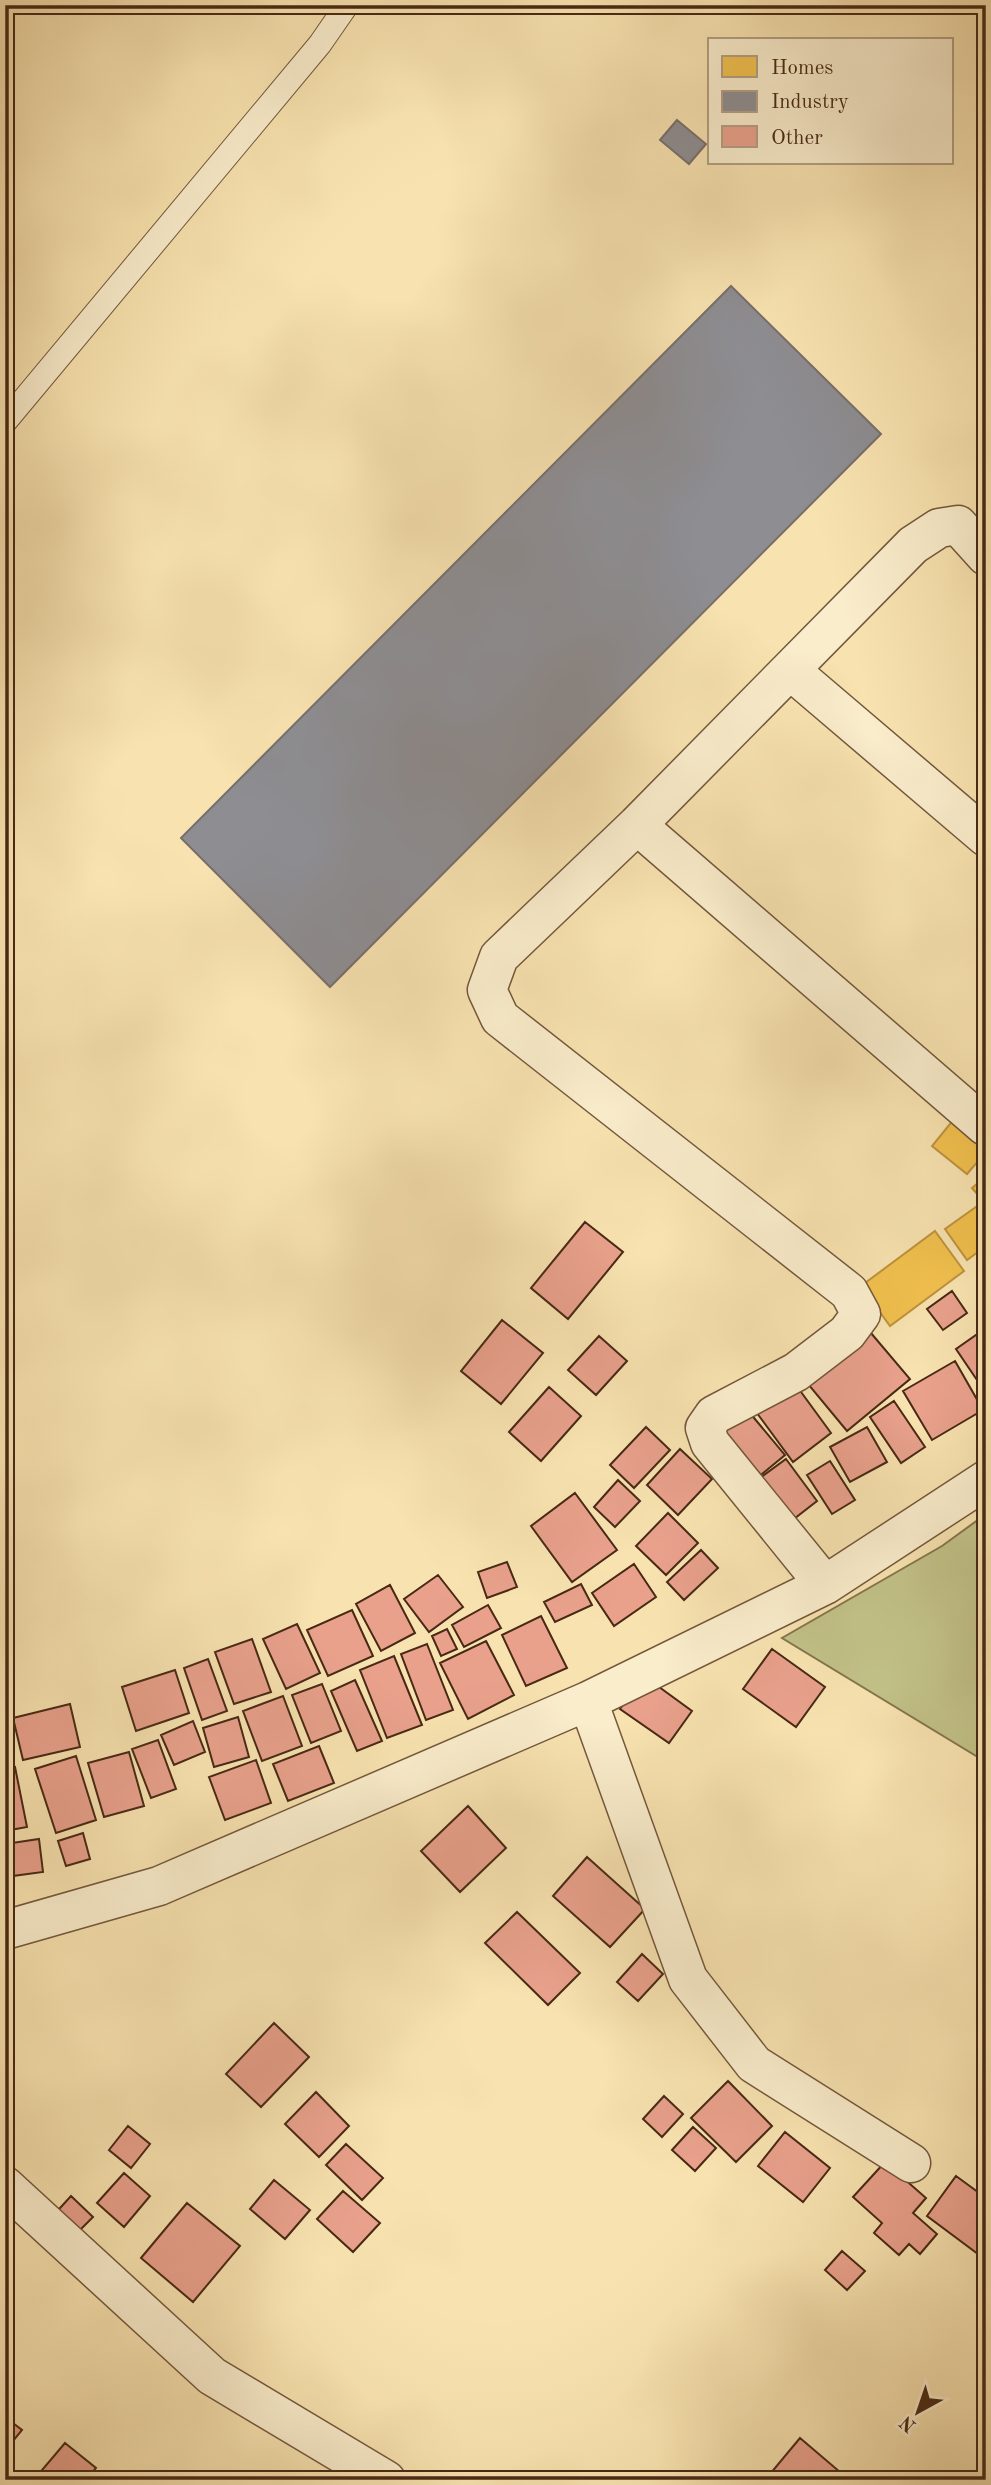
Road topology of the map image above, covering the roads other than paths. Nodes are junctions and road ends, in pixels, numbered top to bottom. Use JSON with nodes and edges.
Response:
{"nodes":[{"id":1,"x":347,"y":5,"type":"edge"},
{"id":2,"x":5,"y":422,"type":"edge"},
{"id":3,"x":986,"y":556,"type":"edge"},
{"id":4,"x":790,"y":670,"type":"junction"},
{"id":5,"x":637,"y":825,"type":"junction"},
{"id":6,"x":986,"y":837,"type":"edge"},
{"id":7,"x":985,"y":1126,"type":"edge"},
{"id":8,"x":986,"y":1480,"type":"edge"},
{"id":9,"x":825,"y":1584,"type":"junction"},
{"id":10,"x":588,"y":1702,"type":"junction"},
{"id":11,"x":5,"y":1930,"type":"edge"},
{"id":12,"x":911,"y":2163,"type":"dead end"},
{"id":13,"x":5,"y":2186,"type":"edge"},
{"id":14,"x":386,"y":2480,"type":"edge"}],
"edges":[{"from":1,"to":2,"type":"lane"},
{"from":3,"to":4,"type":"street"},
{"from":4,"to":5,"type":"street"},
{"from":4,"to":6,"type":"street"},
{"from":5,"to":7,"type":"street"},
{"from":5,"to":9,"type":"street"},
{"from":8,"to":9,"type":"street"},
{"from":9,"to":10,"type":"street"},
{"from":10,"to":11,"type":"street"},
{"from":10,"to":12,"type":"street"},
{"from":13,"to":14,"type":"street"}]}
